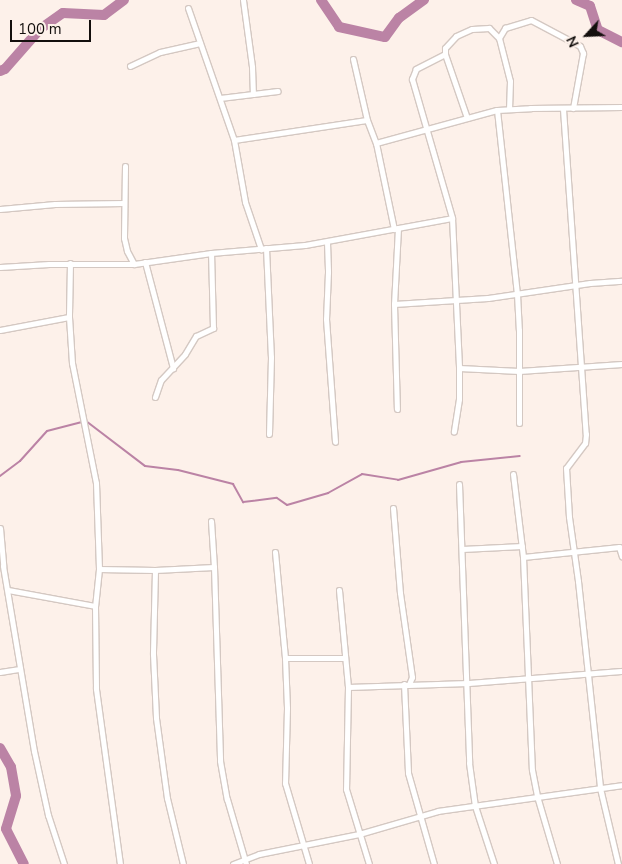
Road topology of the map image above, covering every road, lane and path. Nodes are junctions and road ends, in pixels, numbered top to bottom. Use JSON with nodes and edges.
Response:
{"nodes":[{"id":1,"x":243,"y":0,"type":"edge"},
{"id":2,"x":188,"y":8,"type":"dead end"},
{"id":3,"x":499,"y":38,"type":"junction"},
{"id":4,"x":200,"y":43,"type":"junction"},
{"id":5,"x":445,"y":54,"type":"junction"},
{"id":6,"x":353,"y":59,"type":"dead end"},
{"id":7,"x":130,"y":66,"type":"dead end"},
{"id":8,"x":278,"y":91,"type":"dead end"},
{"id":9,"x":253,"y":94,"type":"junction"},
{"id":10,"x":220,"y":98,"type":"junction"},
{"id":11,"x":622,"y":107,"type":"edge"},
{"id":12,"x":573,"y":108,"type":"junction"},
{"id":13,"x":509,"y":109,"type":"junction"},
{"id":14,"x":563,"y":109,"type":"junction"},
{"id":15,"x":497,"y":110,"type":"junction"},
{"id":16,"x":467,"y":118,"type":"junction"},
{"id":17,"x":367,"y":120,"type":"junction"},
{"id":18,"x":427,"y":129,"type":"junction"},
{"id":19,"x":234,"y":140,"type":"junction"},
{"id":20,"x":376,"y":143,"type":"junction"},
{"id":21,"x":125,"y":166,"type":"dead end"},
{"id":22,"x":124,"y":203,"type":"junction"},
{"id":23,"x":0,"y":209,"type":"edge"},
{"id":24,"x":452,"y":218,"type":"junction"},
{"id":25,"x":396,"y":228,"type":"junction"},
{"id":26,"x":327,"y":242,"type":"junction"},
{"id":27,"x":264,"y":248,"type":"junction"},
{"id":28,"x":211,"y":253,"type":"junction"},
{"id":29,"x":145,"y":262,"type":"junction"},
{"id":30,"x":70,"y":263,"type":"junction"},
{"id":31,"x":134,"y":264,"type":"junction"},
{"id":32,"x":0,"y":267,"type":"edge"},
{"id":33,"x":622,"y":281,"type":"edge"},
{"id":34,"x":575,"y":286,"type":"junction"},
{"id":35,"x":517,"y":294,"type":"junction"},
{"id":36,"x":456,"y":301,"type":"junction"},
{"id":37,"x":394,"y":304,"type":"junction"},
{"id":38,"x":69,"y":317,"type":"junction"},
{"id":39,"x":0,"y":330,"type":"edge"},
{"id":40,"x":622,"y":364,"type":"edge"},
{"id":41,"x":172,"y":368,"type":"junction"},
{"id":42,"x":459,"y":368,"type":"junction"},
{"id":43,"x":580,"y":368,"type":"junction"},
{"id":44,"x":519,"y":371,"type":"junction"},
{"id":45,"x":155,"y":397,"type":"dead end"},
{"id":46,"x":397,"y":409,"type":"dead end"},
{"id":47,"x":519,"y":423,"type":"dead end"},
{"id":48,"x":454,"y":432,"type":"dead end"},
{"id":49,"x":269,"y":434,"type":"dead end"},
{"id":50,"x":335,"y":442,"type":"dead end"},
{"id":51,"x":514,"y":474,"type":"dead end"},
{"id":52,"x":459,"y":484,"type":"dead end"},
{"id":53,"x":393,"y":508,"type":"dead end"},
{"id":54,"x":211,"y":521,"type":"dead end"},
{"id":55,"x":0,"y":528,"type":"edge"},
{"id":56,"x":522,"y":546,"type":"junction"},
{"id":57,"x":620,"y":546,"type":"edge"},
{"id":58,"x":462,"y":549,"type":"junction"},
{"id":59,"x":574,"y":551,"type":"junction"},
{"id":60,"x":275,"y":552,"type":"dead end"},
{"id":61,"x":523,"y":557,"type":"junction"},
{"id":62,"x":622,"y":557,"type":"edge"},
{"id":63,"x":2,"y":566,"type":"edge"},
{"id":64,"x":99,"y":568,"type":"junction"},
{"id":65,"x":214,"y":568,"type":"junction"},
{"id":66,"x":155,"y":570,"type":"junction"},
{"id":67,"x":8,"y":590,"type":"junction"},
{"id":68,"x":339,"y":590,"type":"dead end"},
{"id":69,"x":95,"y":606,"type":"junction"},
{"id":70,"x":285,"y":658,"type":"junction"},
{"id":71,"x":345,"y":658,"type":"junction"},
{"id":72,"x":20,"y":669,"type":"junction"},
{"id":73,"x":622,"y":671,"type":"edge"},
{"id":74,"x":0,"y":672,"type":"edge"},
{"id":75,"x":588,"y":675,"type":"junction"},
{"id":76,"x":412,"y":677,"type":"junction"},
{"id":77,"x":526,"y":678,"type":"junction"},
{"id":78,"x":468,"y":682,"type":"junction"},
{"id":79,"x":407,"y":684,"type":"junction"},
{"id":80,"x":418,"y":684,"type":"junction"},
{"id":81,"x":348,"y":687,"type":"junction"},
{"id":82,"x":622,"y":785,"type":"edge"},
{"id":83,"x":600,"y":788,"type":"junction"},
{"id":84,"x":537,"y":796,"type":"junction"},
{"id":85,"x":475,"y":806,"type":"junction"},
{"id":86,"x":418,"y":816,"type":"junction"},
{"id":87,"x":359,"y":834,"type":"junction"},
{"id":88,"x":304,"y":845,"type":"junction"},
{"id":89,"x":245,"y":861,"type":"edge"},
{"id":90,"x":64,"y":864,"type":"edge"},
{"id":91,"x":120,"y":864,"type":"edge"},
{"id":92,"x":183,"y":864,"type":"edge"},
{"id":93,"x":233,"y":864,"type":"edge"},
{"id":94,"x":309,"y":864,"type":"edge"},
{"id":95,"x":369,"y":864,"type":"edge"},
{"id":96,"x":434,"y":864,"type":"edge"},
{"id":97,"x":494,"y":864,"type":"edge"},
{"id":98,"x":557,"y":864,"type":"edge"},
{"id":99,"x":618,"y":864,"type":"edge"}],
"edges":[{"from":1,"to":9,"type":"street"},
{"from":2,"to":4,"type":"street"},
{"from":3,"to":5,"type":"street"},
{"from":3,"to":12,"type":"street"},
{"from":3,"to":13,"type":"street"},
{"from":4,"to":7,"type":"street"},
{"from":4,"to":10,"type":"street"},
{"from":5,"to":16,"type":"street"},
{"from":5,"to":18,"type":"street"},
{"from":6,"to":17,"type":"street"},
{"from":8,"to":9,"type":"street"},
{"from":9,"to":10,"type":"street"},
{"from":10,"to":19,"type":"street"},
{"from":11,"to":12,"type":"street"},
{"from":12,"to":14,"type":"street"},
{"from":13,"to":14,"type":"street"},
{"from":13,"to":15,"type":"street"},
{"from":14,"to":34,"type":"street"},
{"from":15,"to":16,"type":"street"},
{"from":15,"to":35,"type":"street"},
{"from":16,"to":18,"type":"street"},
{"from":17,"to":19,"type":"street"},
{"from":17,"to":20,"type":"street"},
{"from":18,"to":20,"type":"street"},
{"from":18,"to":24,"type":"street"},
{"from":19,"to":27,"type":"street"},
{"from":20,"to":25,"type":"street"},
{"from":21,"to":22,"type":"street"},
{"from":22,"to":23,"type":"street"},
{"from":22,"to":31,"type":"street"},
{"from":24,"to":25,"type":"street"},
{"from":24,"to":36,"type":"street"},
{"from":25,"to":26,"type":"street"},
{"from":25,"to":37,"type":"street"},
{"from":26,"to":27,"type":"street"},
{"from":26,"to":50,"type":"street"},
{"from":27,"to":28,"type":"street"},
{"from":27,"to":49,"type":"street"},
{"from":28,"to":29,"type":"street"},
{"from":28,"to":41,"type":"street"},
{"from":29,"to":31,"type":"street"},
{"from":29,"to":41,"type":"street"},
{"from":30,"to":31,"type":"street"},
{"from":30,"to":32,"type":"street"},
{"from":30,"to":38,"type":"street"},
{"from":33,"to":34,"type":"street"},
{"from":34,"to":35,"type":"street"},
{"from":34,"to":43,"type":"street"},
{"from":35,"to":36,"type":"street"},
{"from":35,"to":44,"type":"street"},
{"from":36,"to":37,"type":"street"},
{"from":36,"to":42,"type":"street"},
{"from":37,"to":46,"type":"street"},
{"from":38,"to":39,"type":"street"},
{"from":38,"to":64,"type":"street"},
{"from":40,"to":43,"type":"street"},
{"from":41,"to":45,"type":"street"},
{"from":42,"to":44,"type":"street"},
{"from":42,"to":48,"type":"street"},
{"from":43,"to":44,"type":"street"},
{"from":43,"to":59,"type":"street"},
{"from":44,"to":47,"type":"street"},
{"from":51,"to":56,"type":"street"},
{"from":52,"to":58,"type":"street"},
{"from":53,"to":76,"type":"street"},
{"from":54,"to":65,"type":"street"},
{"from":55,"to":63,"type":"street"},
{"from":56,"to":58,"type":"street"},
{"from":56,"to":61,"type":"street"},
{"from":57,"to":59,"type":"street"},
{"from":57,"to":62,"type":"street"},
{"from":58,"to":78,"type":"street"},
{"from":59,"to":61,"type":"street"},
{"from":59,"to":75,"type":"street"},
{"from":60,"to":70,"type":"street"},
{"from":61,"to":77,"type":"street"},
{"from":63,"to":67,"type":"street"},
{"from":64,"to":66,"type":"street"},
{"from":64,"to":69,"type":"street"},
{"from":65,"to":66,"type":"street"},
{"from":65,"to":89,"type":"street"},
{"from":66,"to":92,"type":"street"},
{"from":67,"to":69,"type":"street"},
{"from":67,"to":72,"type":"street"},
{"from":68,"to":71,"type":"street"},
{"from":69,"to":91,"type":"street"},
{"from":70,"to":71,"type":"street"},
{"from":70,"to":88,"type":"street"},
{"from":71,"to":81,"type":"street"},
{"from":72,"to":74,"type":"street"},
{"from":72,"to":90,"type":"street"},
{"from":73,"to":75,"type":"street"},
{"from":75,"to":77,"type":"street"},
{"from":75,"to":83,"type":"street"},
{"from":76,"to":79,"type":"street"},
{"from":76,"to":80,"type":"street"},
{"from":77,"to":78,"type":"street"},
{"from":77,"to":84,"type":"street"},
{"from":78,"to":80,"type":"street"},
{"from":78,"to":85,"type":"street"},
{"from":79,"to":80,"type":"street"},
{"from":79,"to":81,"type":"street"},
{"from":79,"to":86,"type":"street"},
{"from":81,"to":87,"type":"street"},
{"from":82,"to":83,"type":"street"},
{"from":83,"to":84,"type":"street"},
{"from":83,"to":99,"type":"street"},
{"from":84,"to":85,"type":"street"},
{"from":84,"to":98,"type":"street"},
{"from":85,"to":86,"type":"street"},
{"from":85,"to":97,"type":"street"},
{"from":86,"to":87,"type":"street"},
{"from":86,"to":96,"type":"street"},
{"from":87,"to":88,"type":"street"},
{"from":87,"to":95,"type":"street"},
{"from":88,"to":89,"type":"street"},
{"from":88,"to":94,"type":"street"},
{"from":89,"to":93,"type":"street"}]}
